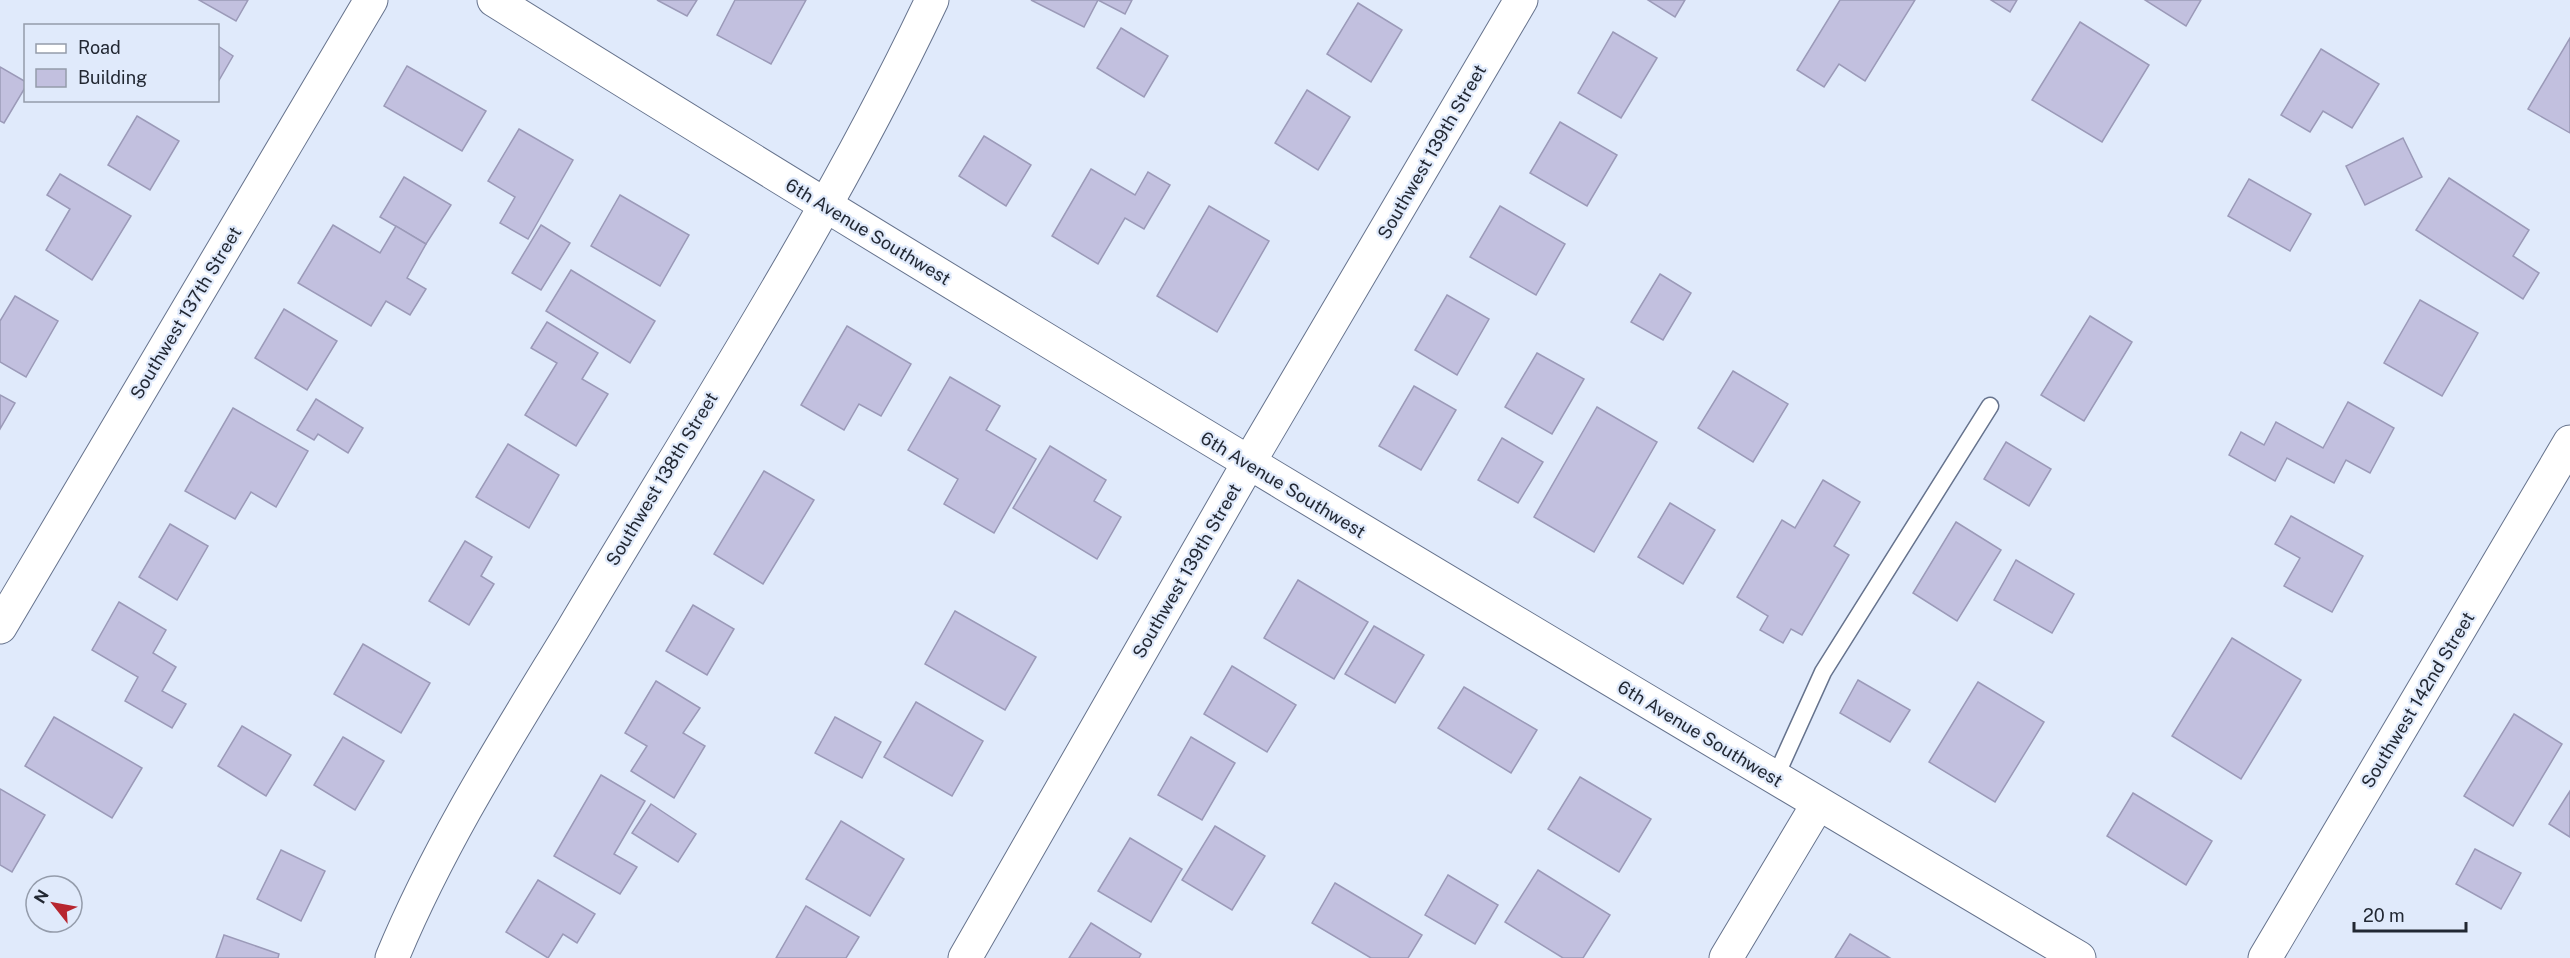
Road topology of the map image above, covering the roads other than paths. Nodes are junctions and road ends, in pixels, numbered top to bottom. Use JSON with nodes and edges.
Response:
{"nodes":[{"id":1,"x":371,"y":0,"type":"edge"},
{"id":2,"x":494,"y":0,"type":"edge"},
{"id":3,"x":932,"y":0,"type":"edge"},
{"id":4,"x":1521,"y":0,"type":"edge"},
{"id":5,"x":825,"y":207,"type":"junction"},
{"id":6,"x":1990,"y":406,"type":"dead end"},
{"id":7,"x":2570,"y":442,"type":"edge"},
{"id":8,"x":1248,"y":464,"type":"junction"},
{"id":9,"x":0,"y":627,"type":"edge"},
{"id":10,"x":1775,"y":778,"type":"junction"},
{"id":11,"x":1818,"y":804,"type":"junction"},
{"id":12,"x":392,"y":958,"type":"edge"},
{"id":13,"x":965,"y":958,"type":"edge"},
{"id":14,"x":1726,"y":958,"type":"edge"},
{"id":15,"x":2079,"y":958,"type":"edge"},
{"id":16,"x":2265,"y":958,"type":"edge"}],
"edges":[{"from":1,"to":9,"type":"street","name":"Southwest 137th Street"},
{"from":2,"to":5,"type":"street","name":"6th Avenue Southwest"},
{"from":3,"to":5,"type":"street","name":"Southwest 138th Street"},
{"from":4,"to":8,"type":"street","name":"Southwest 139th Street"},
{"from":5,"to":8,"type":"street","name":"6th Avenue Southwest"},
{"from":5,"to":12,"type":"street","name":"Southwest 138th Street"},
{"from":6,"to":10,"type":"lane"},
{"from":7,"to":16,"type":"street","name":"Southwest 142nd Street"},
{"from":8,"to":10,"type":"street","name":"6th Avenue Southwest"},
{"from":8,"to":13,"type":"street","name":"Southwest 139th Street"},
{"from":10,"to":11,"type":"street","name":"6th Avenue Southwest"},
{"from":11,"to":14,"type":"street"},
{"from":11,"to":15,"type":"street","name":"6th Avenue Southwest"}]}
